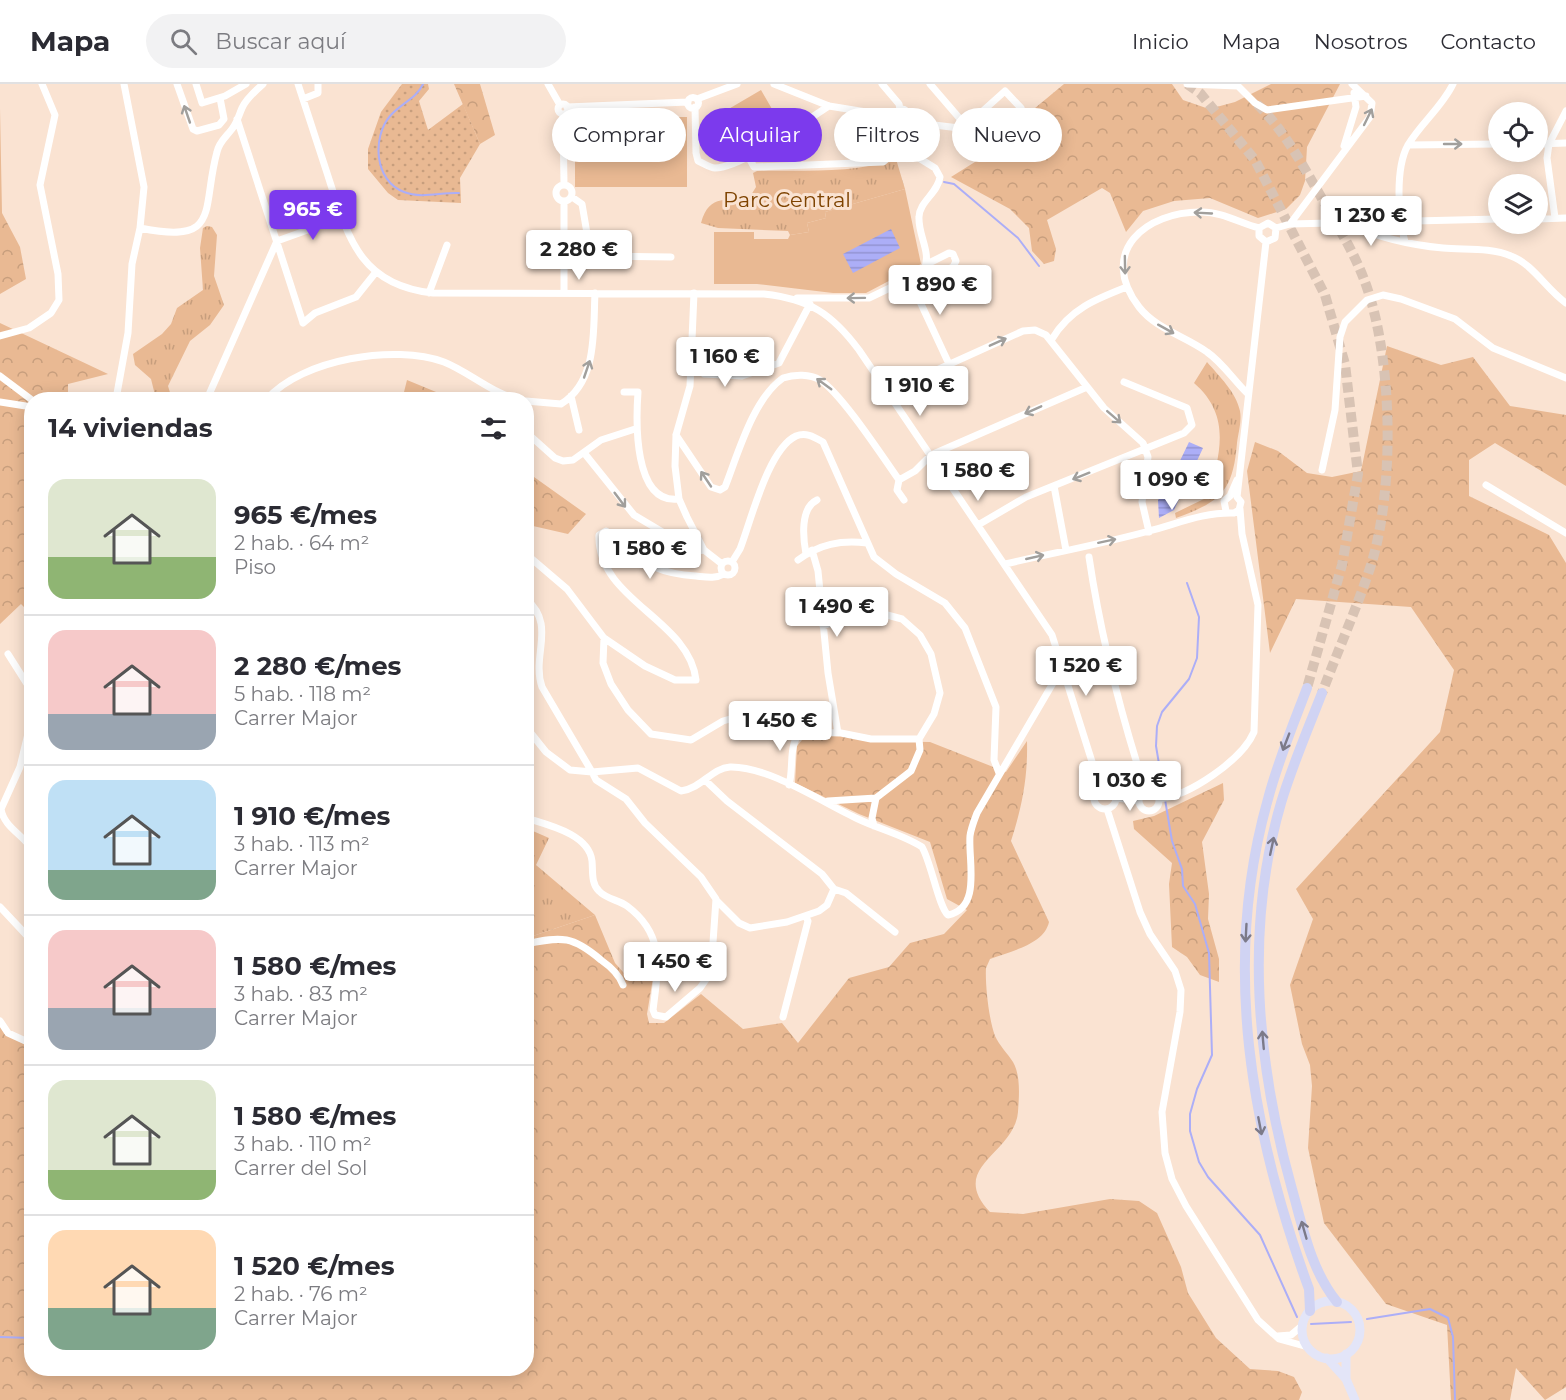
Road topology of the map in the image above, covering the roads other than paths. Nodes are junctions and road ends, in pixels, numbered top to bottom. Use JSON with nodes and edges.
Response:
{"nodes":[{"id":1,"x":42,"y":84,"type":"edge"},
{"id":2,"x":124,"y":84,"type":"edge"},
{"id":3,"x":177,"y":84,"type":"edge"},
{"id":4,"x":196,"y":84,"type":"edge"},
{"id":5,"x":246,"y":84,"type":"edge"},
{"id":6,"x":262,"y":84,"type":"edge"},
{"id":7,"x":298,"y":84,"type":"edge"},
{"id":8,"x":318,"y":84,"type":"edge"},
{"id":9,"x":548,"y":84,"type":"edge"},
{"id":10,"x":737,"y":84,"type":"edge"},
{"id":11,"x":774,"y":84,"type":"edge"},
{"id":12,"x":882,"y":84,"type":"edge"},
{"id":13,"x":930,"y":84,"type":"edge"},
{"id":14,"x":1187,"y":84,"type":"edge"},
{"id":15,"x":1351,"y":84,"type":"edge"},
{"id":16,"x":1453,"y":84,"type":"edge"},
{"id":17,"x":234,"y":87,"type":"edge"},
{"id":18,"x":1366,"y":96,"type":"junction"},
{"id":19,"x":220,"y":98,"type":"junction"},
{"id":20,"x":1354,"y":98,"type":"junction"},
{"id":21,"x":303,"y":99,"type":"junction"},
{"id":22,"x":697,"y":99,"type":"junction"},
{"id":23,"x":687,"y":102,"type":"junction"},
{"id":24,"x":829,"y":105,"type":"junction"},
{"id":25,"x":563,"y":108,"type":"edge"},
{"id":26,"x":582,"y":108,"type":"edge"},
{"id":27,"x":695,"y":108,"type":"junction"},
{"id":28,"x":855,"y":108,"type":"edge"},
{"id":29,"x":899,"y":108,"type":"edge"},
{"id":30,"x":986,"y":108,"type":"edge"},
{"id":31,"x":1021,"y":108,"type":"dead end"},
{"id":32,"x":822,"y":109,"type":"edge"},
{"id":33,"x":952,"y":110,"type":"edge"},
{"id":34,"x":1566,"y":111,"type":"edge"},
{"id":35,"x":237,"y":119,"type":"junction"},
{"id":36,"x":1488,"y":144,"type":"edge"},
{"id":37,"x":1550,"y":144,"type":"junction"},
{"id":38,"x":1566,"y":144,"type":"edge"},
{"id":39,"x":1408,"y":145,"type":"junction"},
{"id":40,"x":1342,"y":151,"type":"junction"},
{"id":41,"x":698,"y":161,"type":"edge"},
{"id":42,"x":564,"y":162,"type":"edge"},
{"id":43,"x":700,"y":162,"type":"edge"},
{"id":44,"x":736,"y":162,"type":"edge"},
{"id":45,"x":751,"y":162,"type":"edge"},
{"id":46,"x":883,"y":162,"type":"edge"},
{"id":47,"x":925,"y":162,"type":"edge"},
{"id":48,"x":564,"y":185,"type":"junction"},
{"id":49,"x":572,"y":197,"type":"junction"},
{"id":50,"x":564,"y":202,"type":"junction"},
{"id":51,"x":341,"y":218,"type":"junction"},
{"id":52,"x":1548,"y":218,"type":"edge"},
{"id":53,"x":1555,"y":218,"type":"junction"},
{"id":54,"x":1566,"y":218,"type":"edge"},
{"id":55,"x":1488,"y":219,"type":"edge"},
{"id":56,"x":1399,"y":220,"type":"junction"},
{"id":57,"x":1346,"y":223,"type":"junction"},
{"id":58,"x":1290,"y":224,"type":"junction"},
{"id":59,"x":140,"y":228,"type":"junction"},
{"id":60,"x":1259,"y":228,"type":"junction"},
{"id":61,"x":1276,"y":228,"type":"junction"},
{"id":62,"x":277,"y":241,"type":"junction"},
{"id":63,"x":1266,"y":242,"type":"junction"},
{"id":64,"x":1405,"y":242,"type":"junction"},
{"id":65,"x":447,"y":245,"type":"dead end"},
{"id":66,"x":671,"y":257,"type":"dead end"},
{"id":67,"x":927,"y":259,"type":"junction"},
{"id":68,"x":376,"y":272,"type":"junction"},
{"id":69,"x":923,"y":272,"type":"junction"},
{"id":70,"x":909,"y":278,"type":"junction"},
{"id":71,"x":1127,"y":287,"type":"junction"},
{"id":72,"x":429,"y":293,"type":"junction"},
{"id":73,"x":564,"y":293,"type":"junction"},
{"id":74,"x":595,"y":293,"type":"junction"},
{"id":75,"x":694,"y":293,"type":"junction"},
{"id":76,"x":794,"y":298,"type":"junction"},
{"id":77,"x":1566,"y":303,"type":"edge"},
{"id":78,"x":810,"y":304,"type":"junction"},
{"id":79,"x":0,"y":336,"type":"edge"},
{"id":80,"x":1052,"y":339,"type":"junction"},
{"id":81,"x":693,"y":347,"type":"junction"},
{"id":82,"x":949,"y":364,"type":"junction"},
{"id":83,"x":0,"y":376,"type":"edge"},
{"id":84,"x":1566,"y":378,"type":"edge"},
{"id":85,"x":1124,"y":382,"type":"dead end"},
{"id":86,"x":1087,"y":387,"type":"junction"},
{"id":87,"x":117,"y":392,"type":"edge"},
{"id":88,"x":210,"y":392,"type":"edge"},
{"id":89,"x":274,"y":392,"type":"edge"},
{"id":90,"x":495,"y":392,"type":"edge"},
{"id":91,"x":624,"y":392,"type":"dead end"},
{"id":92,"x":888,"y":392,"type":"junction"},
{"id":93,"x":24,"y":394,"type":"edge"},
{"id":94,"x":1248,"y":394,"type":"junction"},
{"id":95,"x":571,"y":396,"type":"junction"},
{"id":96,"x":0,"y":402,"type":"edge"},
{"id":97,"x":534,"y":402,"type":"edge"},
{"id":98,"x":24,"y":406,"type":"edge"},
{"id":99,"x":635,"y":429,"type":"junction"},
{"id":100,"x":579,"y":430,"type":"dead end"},
{"id":101,"x":676,"y":435,"type":"junction"},
{"id":102,"x":534,"y":439,"type":"edge"},
{"id":103,"x":1146,"y":450,"type":"junction"},
{"id":104,"x":585,"y":454,"type":"junction"},
{"id":105,"x":931,"y":455,"type":"junction"},
{"id":106,"x":1322,"y":470,"type":"dead end"},
{"id":107,"x":899,"y":480,"type":"junction"},
{"id":108,"x":1486,"y":485,"type":"dead end"},
{"id":109,"x":1054,"y":486,"type":"junction"},
{"id":110,"x":1233,"y":497,"type":"junction"},
{"id":111,"x":679,"y":499,"type":"junction"},
{"id":112,"x":818,"y":500,"type":"dead end"},
{"id":113,"x":904,"y":500,"type":"dead end"},
{"id":114,"x":1223,"y":503,"type":"junction"},
{"id":115,"x":1240,"y":509,"type":"junction"},
{"id":116,"x":1229,"y":513,"type":"junction"},
{"id":117,"x":1204,"y":514,"type":"junction"},
{"id":118,"x":978,"y":525,"type":"junction"},
{"id":119,"x":1149,"y":531,"type":"junction"},
{"id":120,"x":1566,"y":533,"type":"edge"},
{"id":121,"x":1242,"y":534,"type":"junction"},
{"id":122,"x":867,"y":543,"type":"junction"},
{"id":123,"x":704,"y":550,"type":"junction"},
{"id":124,"x":1066,"y":550,"type":"junction"},
{"id":125,"x":1087,"y":551,"type":"junction"},
{"id":126,"x":809,"y":552,"type":"junction"},
{"id":127,"x":798,"y":560,"type":"dead end"},
{"id":128,"x":534,"y":561,"type":"edge"},
{"id":129,"x":732,"y":562,"type":"junction"},
{"id":130,"x":722,"y":564,"type":"junction"},
{"id":131,"x":1005,"y":564,"type":"junction"},
{"id":132,"x":724,"y":574,"type":"junction"},
{"id":133,"x":534,"y":606,"type":"edge"},
{"id":134,"x":823,"y":626,"type":"junction"},
{"id":135,"x":604,"y":638,"type":"junction"},
{"id":136,"x":8,"y":654,"type":"dead end"},
{"id":137,"x":1063,"y":666,"type":"junction"},
{"id":138,"x":1068,"y":678,"type":"junction"},
{"id":139,"x":24,"y":679,"type":"edge"},
{"id":140,"x":1053,"y":682,"type":"junction"},
{"id":141,"x":1307,"y":688,"type":"tunnel mouth"},
{"id":142,"x":1322,"y":693,"type":"tunnel mouth"},
{"id":143,"x":800,"y":732,"type":"junction"},
{"id":144,"x":838,"y":733,"type":"junction"},
{"id":145,"x":534,"y":736,"type":"edge"},
{"id":146,"x":919,"y":739,"type":"junction"},
{"id":147,"x":24,"y":750,"type":"edge"},
{"id":148,"x":592,"y":772,"type":"junction"},
{"id":149,"x":999,"y":773,"type":"junction"},
{"id":150,"x":706,"y":781,"type":"junction"},
{"id":151,"x":789,"y":785,"type":"junction"},
{"id":152,"x":1100,"y":787,"type":"junction"},
{"id":153,"x":1146,"y":792,"type":"junction"},
{"id":154,"x":876,"y":798,"type":"junction"},
{"id":155,"x":1117,"y":798,"type":"junction"},
{"id":156,"x":1159,"y":799,"type":"junction"},
{"id":157,"x":824,"y":800,"type":"junction"},
{"id":158,"x":1139,"y":801,"type":"junction"},
{"id":159,"x":1107,"y":809,"type":"junction"},
{"id":160,"x":534,"y":821,"type":"edge"},
{"id":161,"x":874,"y":826,"type":"junction"},
{"id":162,"x":24,"y":837,"type":"edge"},
{"id":163,"x":834,"y":889,"type":"junction"},
{"id":164,"x":716,"y":899,"type":"junction"},
{"id":165,"x":0,"y":907,"type":"edge"},
{"id":166,"x":806,"y":917,"type":"junction"},
{"id":167,"x":24,"y":932,"type":"edge"},
{"id":168,"x":895,"y":932,"type":"dead end"},
{"id":169,"x":534,"y":943,"type":"edge"},
{"id":170,"x":623,"y":985,"type":"dead end"},
{"id":171,"x":783,"y":1017,"type":"dead end"},
{"id":172,"x":0,"y":1021,"type":"edge"},
{"id":173,"x":24,"y":1040,"type":"edge"},
{"id":174,"x":1337,"y":1302,"type":"junction"},
{"id":175,"x":1310,"y":1311,"type":"junction"},
{"id":176,"x":1303,"y":1325,"type":"junction"},
{"id":177,"x":1273,"y":1334,"type":"junction"},
{"id":178,"x":1308,"y":1347,"type":"junction"},
{"id":179,"x":1346,"y":1354,"type":"junction"},
{"id":180,"x":1327,"y":1358,"type":"junction"},
{"id":181,"x":1346,"y":1379,"type":"junction"},
{"id":182,"x":1355,"y":1400,"type":"edge"}],
"edges":[{"from":1,"to":79,"type":"street"},
{"from":2,"to":59,"type":"street"},
{"from":19,"to":3,"type":"street","one_way":true},
{"from":4,"to":19,"type":"street"},
{"from":5,"to":17,"type":"street"},
{"from":6,"to":35,"type":"street"},
{"from":7,"to":21,"type":"street"},
{"from":8,"to":21,"type":"street"},
{"from":9,"to":25,"type":"street"},
{"from":10,"to":22,"type":"street"},
{"from":11,"to":24,"type":"street"},
{"from":12,"to":29,"type":"street"},
{"from":13,"to":33,"type":"street"},
{"from":14,"to":20,"type":"street"},
{"from":15,"to":18,"type":"street"},
{"from":15,"to":20,"type":"street"},
{"from":16,"to":39,"type":"street"},
{"from":17,"to":19,"type":"street"},
{"from":18,"to":20,"type":"street"},
{"from":40,"to":18,"type":"street","one_way":true},
{"from":20,"to":40,"type":"street"},
{"from":21,"to":51,"type":"street"},
{"from":22,"to":23,"type":"street"},
{"from":22,"to":27,"type":"street"},
{"from":23,"to":26,"type":"street"},
{"from":23,"to":27,"type":"street"},
{"from":24,"to":28,"type":"street"},
{"from":24,"to":32,"type":"street"},
{"from":27,"to":41,"type":"street"},
{"from":30,"to":31,"type":"street"},
{"from":34,"to":37,"type":"street"},
{"from":35,"to":59,"type":"street"},
{"from":35,"to":62,"type":"street"},
{"from":39,"to":36,"type":"street","one_way":true},
{"from":37,"to":38,"type":"street"},
{"from":37,"to":53,"type":"street"},
{"from":39,"to":56,"type":"street"},
{"from":40,"to":58,"type":"street"},
{"from":42,"to":48,"type":"street"},
{"from":43,"to":44,"type":"street"},
{"from":45,"to":46,"type":"street"},
{"from":47,"to":67,"type":"street"},
{"from":48,"to":49,"type":"street"},
{"from":48,"to":50,"type":"street"},
{"from":49,"to":50,"type":"street"},
{"from":49,"to":66,"type":"street"},
{"from":50,"to":73,"type":"street"},
{"from":51,"to":62,"type":"street"},
{"from":51,"to":68,"type":"street"},
{"from":52,"to":53,"type":"street"},
{"from":53,"to":54,"type":"street"},
{"from":55,"to":56,"type":"street"},
{"from":56,"to":57,"type":"street"},
{"from":56,"to":64,"type":"street"},
{"from":57,"to":58,"type":"street"},
{"from":57,"to":64,"type":"street"},
{"from":58,"to":61,"type":"street"},
{"from":59,"to":87,"type":"street"},
{"from":60,"to":61,"type":"street"},
{"from":60,"to":63,"type":"street"},
{"from":60,"to":71,"type":"street","one_way":true},
{"from":61,"to":63,"type":"street"},
{"from":62,"to":68,"type":"street"},
{"from":62,"to":88,"type":"street"},
{"from":63,"to":94,"type":"street"},
{"from":64,"to":77,"type":"street"},
{"from":65,"to":72,"type":"street"},
{"from":67,"to":69,"type":"street"},
{"from":67,"to":69,"type":"street"},
{"from":68,"to":72,"type":"street"},
{"from":69,"to":70,"type":"street"},
{"from":70,"to":76,"type":"street","one_way":true},
{"from":70,"to":82,"type":"street"},
{"from":71,"to":80,"type":"street"},
{"from":71,"to":94,"type":"street","one_way":true},
{"from":72,"to":73,"type":"street"},
{"from":73,"to":74,"type":"street"},
{"from":74,"to":75,"type":"street"},
{"from":95,"to":74,"type":"street","one_way":true},
{"from":75,"to":76,"type":"street"},
{"from":75,"to":81,"type":"street"},
{"from":76,"to":78,"type":"street"},
{"from":78,"to":81,"type":"street"},
{"from":78,"to":92,"type":"street"},
{"from":82,"to":80,"type":"street","one_way":true},
{"from":80,"to":86,"type":"street"},
{"from":81,"to":101,"type":"street"},
{"from":82,"to":92,"type":"street"},
{"from":83,"to":93,"type":"street"},
{"from":84,"to":106,"type":"street"},
{"from":85,"to":103,"type":"street"},
{"from":86,"to":103,"type":"street","one_way":true},
{"from":86,"to":105,"type":"street","one_way":true},
{"from":89,"to":90,"type":"street"},
{"from":91,"to":99,"type":"street"},
{"from":92,"to":105,"type":"street"},
{"from":94,"to":110,"type":"street"},
{"from":95,"to":97,"type":"street"},
{"from":95,"to":100,"type":"street"},
{"from":96,"to":98,"type":"street"},
{"from":99,"to":104,"type":"street"},
{"from":99,"to":111,"type":"street"},
{"from":107,"to":101,"type":"street","one_way":true},
{"from":101,"to":111,"type":"street"},
{"from":102,"to":104,"type":"street"},
{"from":103,"to":109,"type":"street","one_way":true},
{"from":103,"to":119,"type":"street"},
{"from":104,"to":123,"type":"street","one_way":true},
{"from":105,"to":107,"type":"street"},
{"from":105,"to":118,"type":"street"},
{"from":107,"to":113,"type":"street"},
{"from":108,"to":120,"type":"street"},
{"from":109,"to":118,"type":"street"},
{"from":109,"to":124,"type":"street"},
{"from":110,"to":114,"type":"street"},
{"from":110,"to":115,"type":"street"},
{"from":111,"to":123,"type":"street"},
{"from":112,"to":126,"type":"street"},
{"from":114,"to":116,"type":"street"},
{"from":114,"to":117,"type":"street"},
{"from":115,"to":116,"type":"street"},
{"from":115,"to":121,"type":"street"},
{"from":116,"to":117,"type":"street"},
{"from":116,"to":121,"type":"street"},
{"from":117,"to":119,"type":"street"},
{"from":118,"to":131,"type":"street"},
{"from":125,"to":119,"type":"street","one_way":true},
{"from":121,"to":156,"type":"street"},
{"from":122,"to":126,"type":"street"},
{"from":122,"to":129,"type":"street"},
{"from":122,"to":149,"type":"street"},
{"from":123,"to":130,"type":"street"},
{"from":124,"to":125,"type":"street"},
{"from":131,"to":124,"type":"street","one_way":true},
{"from":125,"to":153,"type":"street"},
{"from":126,"to":127,"type":"street"},
{"from":126,"to":134,"type":"street"},
{"from":128,"to":135,"type":"street"},
{"from":129,"to":130,"type":"street"},
{"from":129,"to":132,"type":"street"},
{"from":130,"to":132,"type":"street"},
{"from":131,"to":137,"type":"street"},
{"from":132,"to":135,"type":"street"},
{"from":133,"to":148,"type":"street"},
{"from":134,"to":144,"type":"street"},
{"from":134,"to":146,"type":"street"},
{"from":135,"to":143,"type":"street"},
{"from":136,"to":139,"type":"street"},
{"from":137,"to":138,"type":"street"},
{"from":137,"to":140,"type":"street"},
{"from":138,"to":140,"type":"street"},
{"from":138,"to":152,"type":"street"},
{"from":140,"to":149,"type":"street"},
{"from":141,"to":175,"type":"highway","one_way":true},
{"from":174,"to":142,"type":"highway","one_way":true},
{"from":143,"to":144,"type":"street"},
{"from":143,"to":151,"type":"street"},
{"from":144,"to":146,"type":"street"},
{"from":145,"to":148,"type":"street"},
{"from":146,"to":154,"type":"street"},
{"from":147,"to":162,"type":"street"},
{"from":148,"to":150,"type":"street"},
{"from":148,"to":164,"type":"street"},
{"from":149,"to":161,"type":"street"},
{"from":150,"to":151,"type":"street"},
{"from":150,"to":163,"type":"street"},
{"from":151,"to":157,"type":"street"},
{"from":152,"to":155,"type":"street"},
{"from":152,"to":159,"type":"street"},
{"from":153,"to":156,"type":"street"},
{"from":153,"to":158,"type":"street"},
{"from":154,"to":157,"type":"street"},
{"from":154,"to":161,"type":"street"},
{"from":155,"to":158,"type":"street"},
{"from":155,"to":159,"type":"street"},
{"from":156,"to":158,"type":"street"},
{"from":157,"to":161,"type":"street"},
{"from":159,"to":177,"type":"street"},
{"from":160,"to":164,"type":"street"},
{"from":163,"to":166,"type":"street"},
{"from":163,"to":168,"type":"street"},
{"from":164,"to":166,"type":"street"},
{"from":165,"to":167,"type":"street"},
{"from":166,"to":171,"type":"street"},
{"from":169,"to":170,"type":"street"},
{"from":172,"to":173,"type":"street"},
{"from":174,"to":175,"type":"main road"},
{"from":174,"to":179,"type":"main road"},
{"from":175,"to":176,"type":"main road"},
{"from":176,"to":177,"type":"street"},
{"from":176,"to":178,"type":"main road"},
{"from":177,"to":178,"type":"street"},
{"from":178,"to":180,"type":"main road"},
{"from":179,"to":180,"type":"main road"},
{"from":179,"to":181,"type":"main road"},
{"from":180,"to":181,"type":"main road"},
{"from":181,"to":182,"type":"main road"}]}
